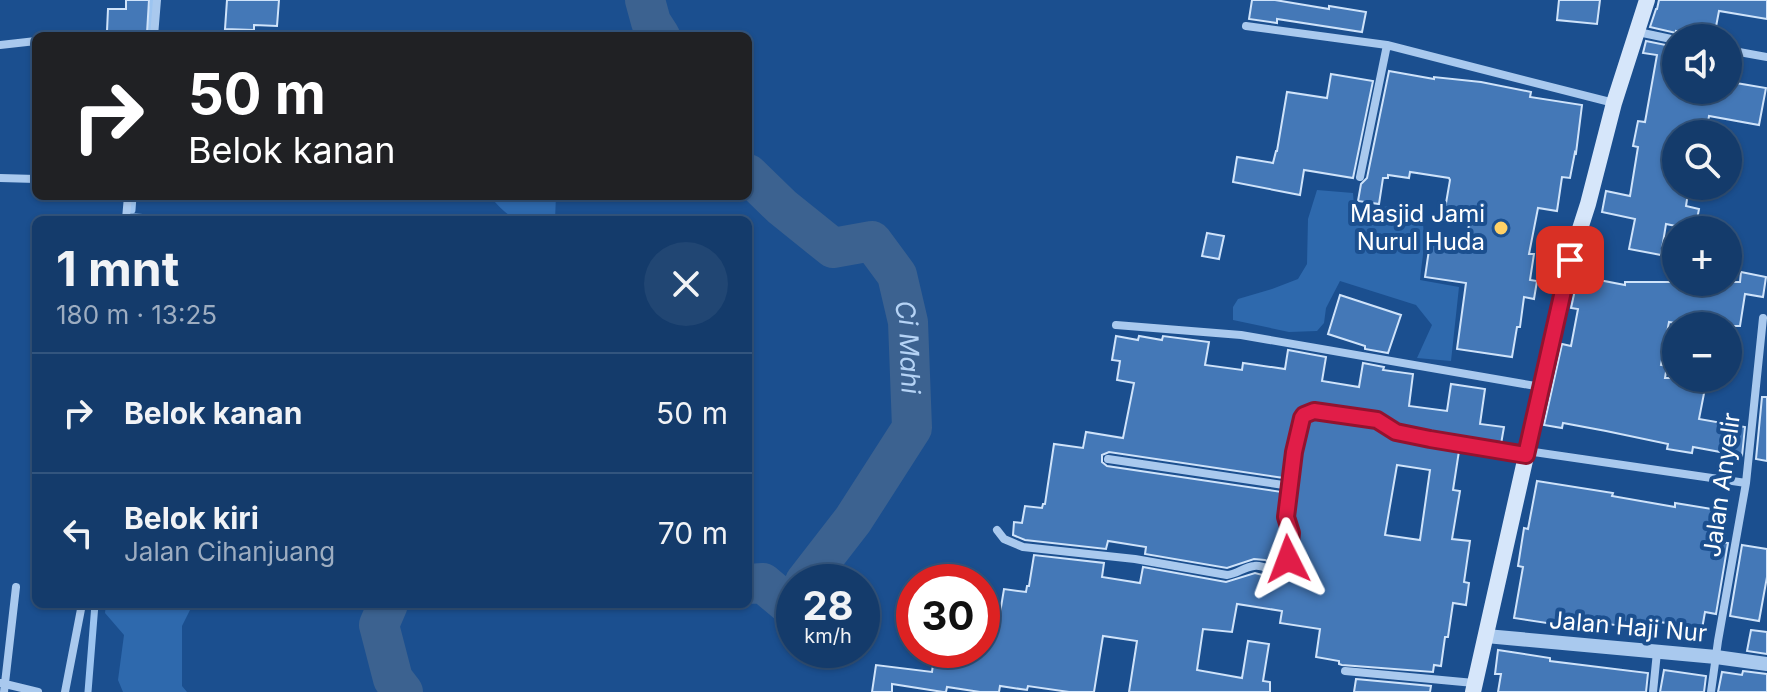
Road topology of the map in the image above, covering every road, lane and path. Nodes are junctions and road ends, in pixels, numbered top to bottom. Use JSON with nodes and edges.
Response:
{"nodes":[{"id":1,"x":157,"y":0,"type":"edge"},
{"id":2,"x":1647,"y":0,"type":"edge"},
{"id":3,"x":1246,"y":26,"type":"dead end"},
{"id":4,"x":1636,"y":31,"type":"junction"},
{"id":5,"x":154,"y":32,"type":"edge"},
{"id":6,"x":1662,"y":37,"type":"edge"},
{"id":7,"x":32,"y":41,"type":"edge"},
{"id":8,"x":0,"y":45,"type":"edge"},
{"id":9,"x":1387,"y":45,"type":"junction"},
{"id":10,"x":1742,"y":53,"type":"edge"},
{"id":11,"x":1767,"y":57,"type":"edge"},
{"id":12,"x":1614,"y":103,"type":"junction"},
{"id":13,"x":1360,"y":177,"type":"dead end"},
{"id":14,"x":0,"y":178,"type":"edge"},
{"id":15,"x":32,"y":179,"type":"edge"},
{"id":16,"x":1763,"y":318,"type":"dead end"},
{"id":17,"x":1116,"y":325,"type":"dead end"},
{"id":18,"x":1541,"y":388,"type":"junction"},
{"id":19,"x":1526,"y":453,"type":"junction"},
{"id":20,"x":1108,"y":459,"type":"dead end"},
{"id":21,"x":1746,"y":483,"type":"junction"},
{"id":22,"x":1290,"y":486,"type":"junction"},
{"id":23,"x":997,"y":530,"type":"dead end"},
{"id":24,"x":16,"y":587,"type":"dead end"},
{"id":25,"x":81,"y":608,"type":"edge"},
{"id":26,"x":1486,"y":636,"type":"junction"},
{"id":27,"x":1657,"y":652,"type":"junction"},
{"id":28,"x":1716,"y":657,"type":"junction"},
{"id":29,"x":1767,"y":664,"type":"edge"},
{"id":30,"x":1345,"y":671,"type":"dead end"},
{"id":31,"x":3,"y":686,"type":"edge"},
{"id":32,"x":1474,"y":688,"type":"edge"},
{"id":33,"x":38,"y":692,"type":"edge"},
{"id":34,"x":65,"y":692,"type":"edge"},
{"id":35,"x":1653,"y":692,"type":"edge"},
{"id":36,"x":1711,"y":692,"type":"edge"}],
"edges":[{"from":1,"to":5,"type":"street"},
{"from":2,"to":4,"type":"main road"},
{"from":3,"to":9,"type":"street"},
{"from":4,"to":6,"type":"street"},
{"from":4,"to":12,"type":"main road"},
{"from":7,"to":8,"type":"street"},
{"from":9,"to":12,"type":"street"},
{"from":9,"to":13,"type":"street"},
{"from":10,"to":11,"type":"street"},
{"from":12,"to":18,"type":"main road"},
{"from":14,"to":15,"type":"street"},
{"from":16,"to":21,"type":"street","name":"Jalan Anyelir"},
{"from":17,"to":18,"type":"street"},
{"from":18,"to":19,"type":"main road"},
{"from":19,"to":21,"type":"street"},
{"from":19,"to":22,"type":"street"},
{"from":19,"to":26,"type":"main road"},
{"from":20,"to":22,"type":"street"},
{"from":21,"to":28,"type":"street","name":"Jalan Anyelir"},
{"from":22,"to":23,"type":"street"},
{"from":24,"to":31,"type":"street"},
{"from":25,"to":34,"type":"street"},
{"from":26,"to":27,"type":"street","name":"Jalan Haji Nur"},
{"from":26,"to":32,"type":"main road"},
{"from":27,"to":28,"type":"street","name":"Jalan Haji Nur"},
{"from":27,"to":35,"type":"street"},
{"from":28,"to":29,"type":"street","name":"Jalan Haji Nur"},
{"from":28,"to":36,"type":"street","name":"Jalan Anyelir"},
{"from":30,"to":32,"type":"street"},
{"from":31,"to":33,"type":"street"}]}
